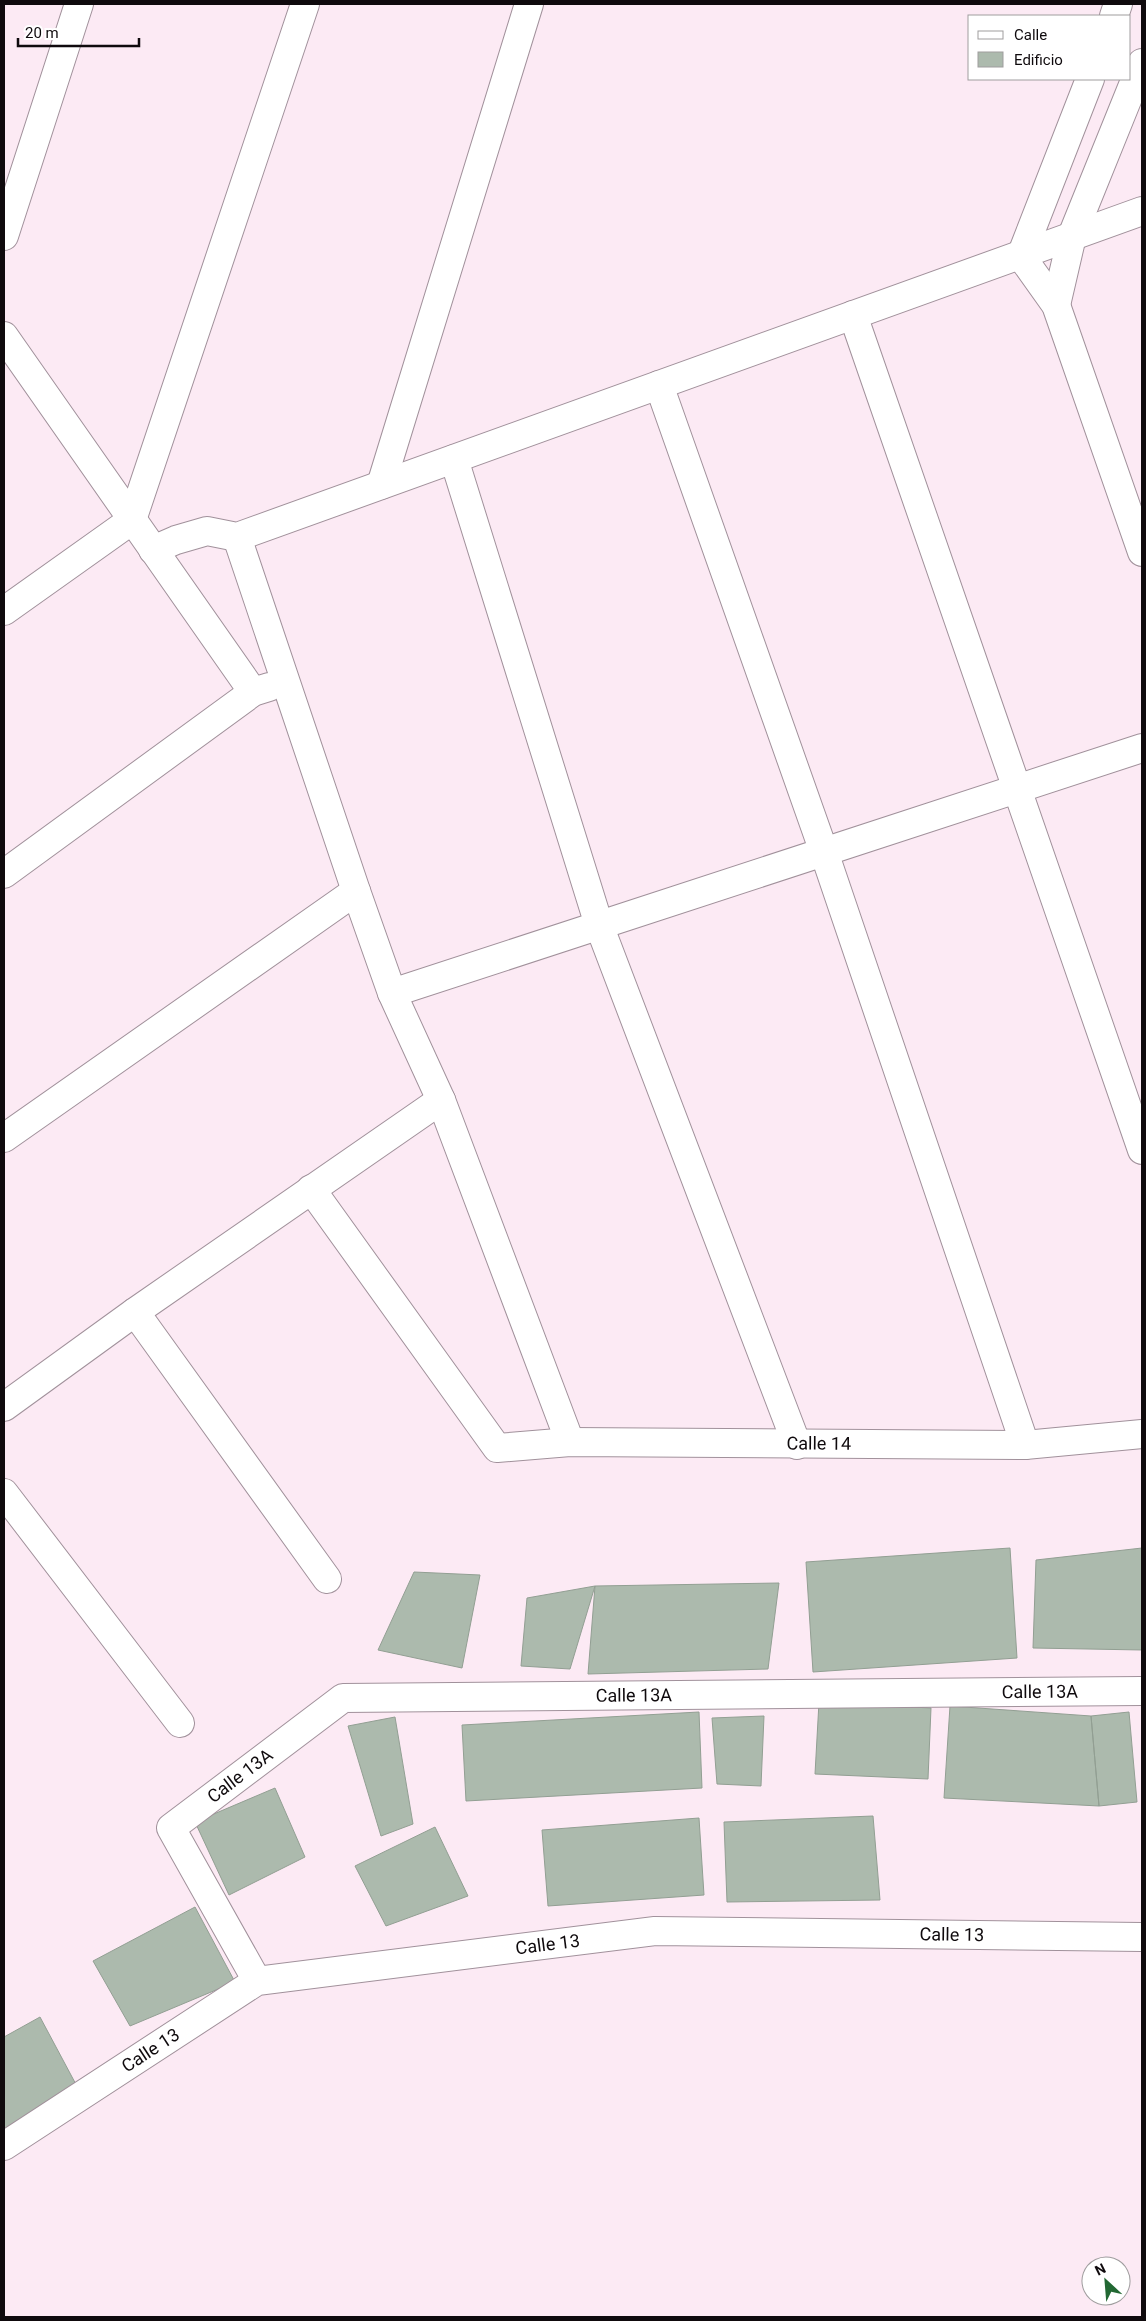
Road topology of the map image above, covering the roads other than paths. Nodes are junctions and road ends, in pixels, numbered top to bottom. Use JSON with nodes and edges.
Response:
{"nodes":[{"id":1,"x":80,"y":4,"type":"edge"},
{"id":2,"x":305,"y":4,"type":"edge"},
{"id":3,"x":529,"y":4,"type":"edge"},
{"id":4,"x":1142,"y":63,"type":"edge"},
{"id":5,"x":1090,"y":80,"type":"edge"},
{"id":6,"x":1142,"y":211,"type":"edge"},
{"id":7,"x":4,"y":236,"type":"edge"},
{"id":8,"x":1072,"y":236,"type":"junction"},
{"id":9,"x":1022,"y":256,"type":"junction"},
{"id":10,"x":1056,"y":305,"type":"junction"},
{"id":11,"x":853,"y":315,"type":"junction"},
{"id":12,"x":7,"y":346,"type":"edge"},
{"id":13,"x":659,"y":385,"type":"junction"},
{"id":14,"x":454,"y":459,"type":"junction"},
{"id":15,"x":381,"y":485,"type":"junction"},
{"id":16,"x":132,"y":520,"type":"junction"},
{"id":17,"x":237,"y":537,"type":"junction"},
{"id":18,"x":153,"y":550,"type":"junction"},
{"id":19,"x":1142,"y":552,"type":"edge"},
{"id":20,"x":4,"y":611,"type":"edge"},
{"id":21,"x":285,"y":682,"type":"junction"},
{"id":22,"x":253,"y":692,"type":"junction"},
{"id":23,"x":1142,"y":748,"type":"edge"},
{"id":24,"x":1018,"y":788,"type":"junction"},
{"id":25,"x":824,"y":852,"type":"junction"},
{"id":26,"x":4,"y":874,"type":"edge"},
{"id":27,"x":356,"y":891,"type":"junction"},
{"id":28,"x":599,"y":925,"type":"junction"},
{"id":29,"x":392,"y":993,"type":"junction"},
{"id":30,"x":441,"y":1100,"type":"junction"},
{"id":31,"x":4,"y":1138,"type":"edge"},
{"id":32,"x":1142,"y":1150,"type":"edge"},
{"id":33,"x":311,"y":1189,"type":"junction"},
{"id":34,"x":135,"y":1312,"type":"junction"},
{"id":35,"x":4,"y":1407,"type":"edge"},
{"id":36,"x":1142,"y":1434,"type":"edge"},
{"id":37,"x":570,"y":1442,"type":"junction"},
{"id":38,"x":797,"y":1445,"type":"junction"},
{"id":39,"x":1025,"y":1445,"type":"junction"},
{"id":40,"x":4,"y":1493,"type":"edge"},
{"id":41,"x":327,"y":1579,"type":"dead end"},
{"id":42,"x":1142,"y":1691,"type":"edge"},
{"id":43,"x":180,"y":1723,"type":"dead end"},
{"id":44,"x":1142,"y":1937,"type":"edge"},
{"id":45,"x":257,"y":1981,"type":"junction"},
{"id":46,"x":4,"y":2146,"type":"edge"}],
"edges":[{"from":1,"to":7,"type":"street"},
{"from":2,"to":16,"type":"street"},
{"from":3,"to":15,"type":"street"},
{"from":4,"to":8,"type":"street"},
{"from":5,"to":9,"type":"street"},
{"from":6,"to":8,"type":"street"},
{"from":8,"to":9,"type":"street"},
{"from":8,"to":10,"type":"street"},
{"from":9,"to":10,"type":"street"},
{"from":9,"to":11,"type":"street"},
{"from":10,"to":19,"type":"street"},
{"from":11,"to":13,"type":"street"},
{"from":11,"to":24,"type":"street"},
{"from":12,"to":16,"type":"street"},
{"from":13,"to":14,"type":"street"},
{"from":13,"to":25,"type":"street"},
{"from":14,"to":15,"type":"street"},
{"from":14,"to":28,"type":"street"},
{"from":15,"to":17,"type":"street"},
{"from":16,"to":18,"type":"street"},
{"from":16,"to":20,"type":"street"},
{"from":17,"to":18,"type":"street"},
{"from":17,"to":21,"type":"street"},
{"from":18,"to":22,"type":"street"},
{"from":21,"to":22,"type":"street"},
{"from":21,"to":27,"type":"street"},
{"from":22,"to":26,"type":"street"},
{"from":23,"to":24,"type":"street"},
{"from":24,"to":25,"type":"street"},
{"from":24,"to":32,"type":"street"},
{"from":25,"to":28,"type":"street"},
{"from":25,"to":39,"type":"street"},
{"from":27,"to":29,"type":"street"},
{"from":27,"to":31,"type":"street"},
{"from":28,"to":29,"type":"street"},
{"from":28,"to":38,"type":"street"},
{"from":29,"to":30,"type":"street"},
{"from":30,"to":33,"type":"street"},
{"from":30,"to":37,"type":"street"},
{"from":33,"to":34,"type":"street"},
{"from":33,"to":37,"type":"street","name":"Calle 14"},
{"from":34,"to":35,"type":"street"},
{"from":34,"to":41,"type":"street"},
{"from":36,"to":39,"type":"street","name":"Calle 14"},
{"from":37,"to":38,"type":"street","name":"Calle 14"},
{"from":38,"to":39,"type":"street","name":"Calle 14"},
{"from":40,"to":43,"type":"street"},
{"from":42,"to":45,"type":"street","name":"Calle 13A"},
{"from":44,"to":45,"type":"street","name":"Calle 13"},
{"from":45,"to":46,"type":"street","name":"Calle 13"}]}
